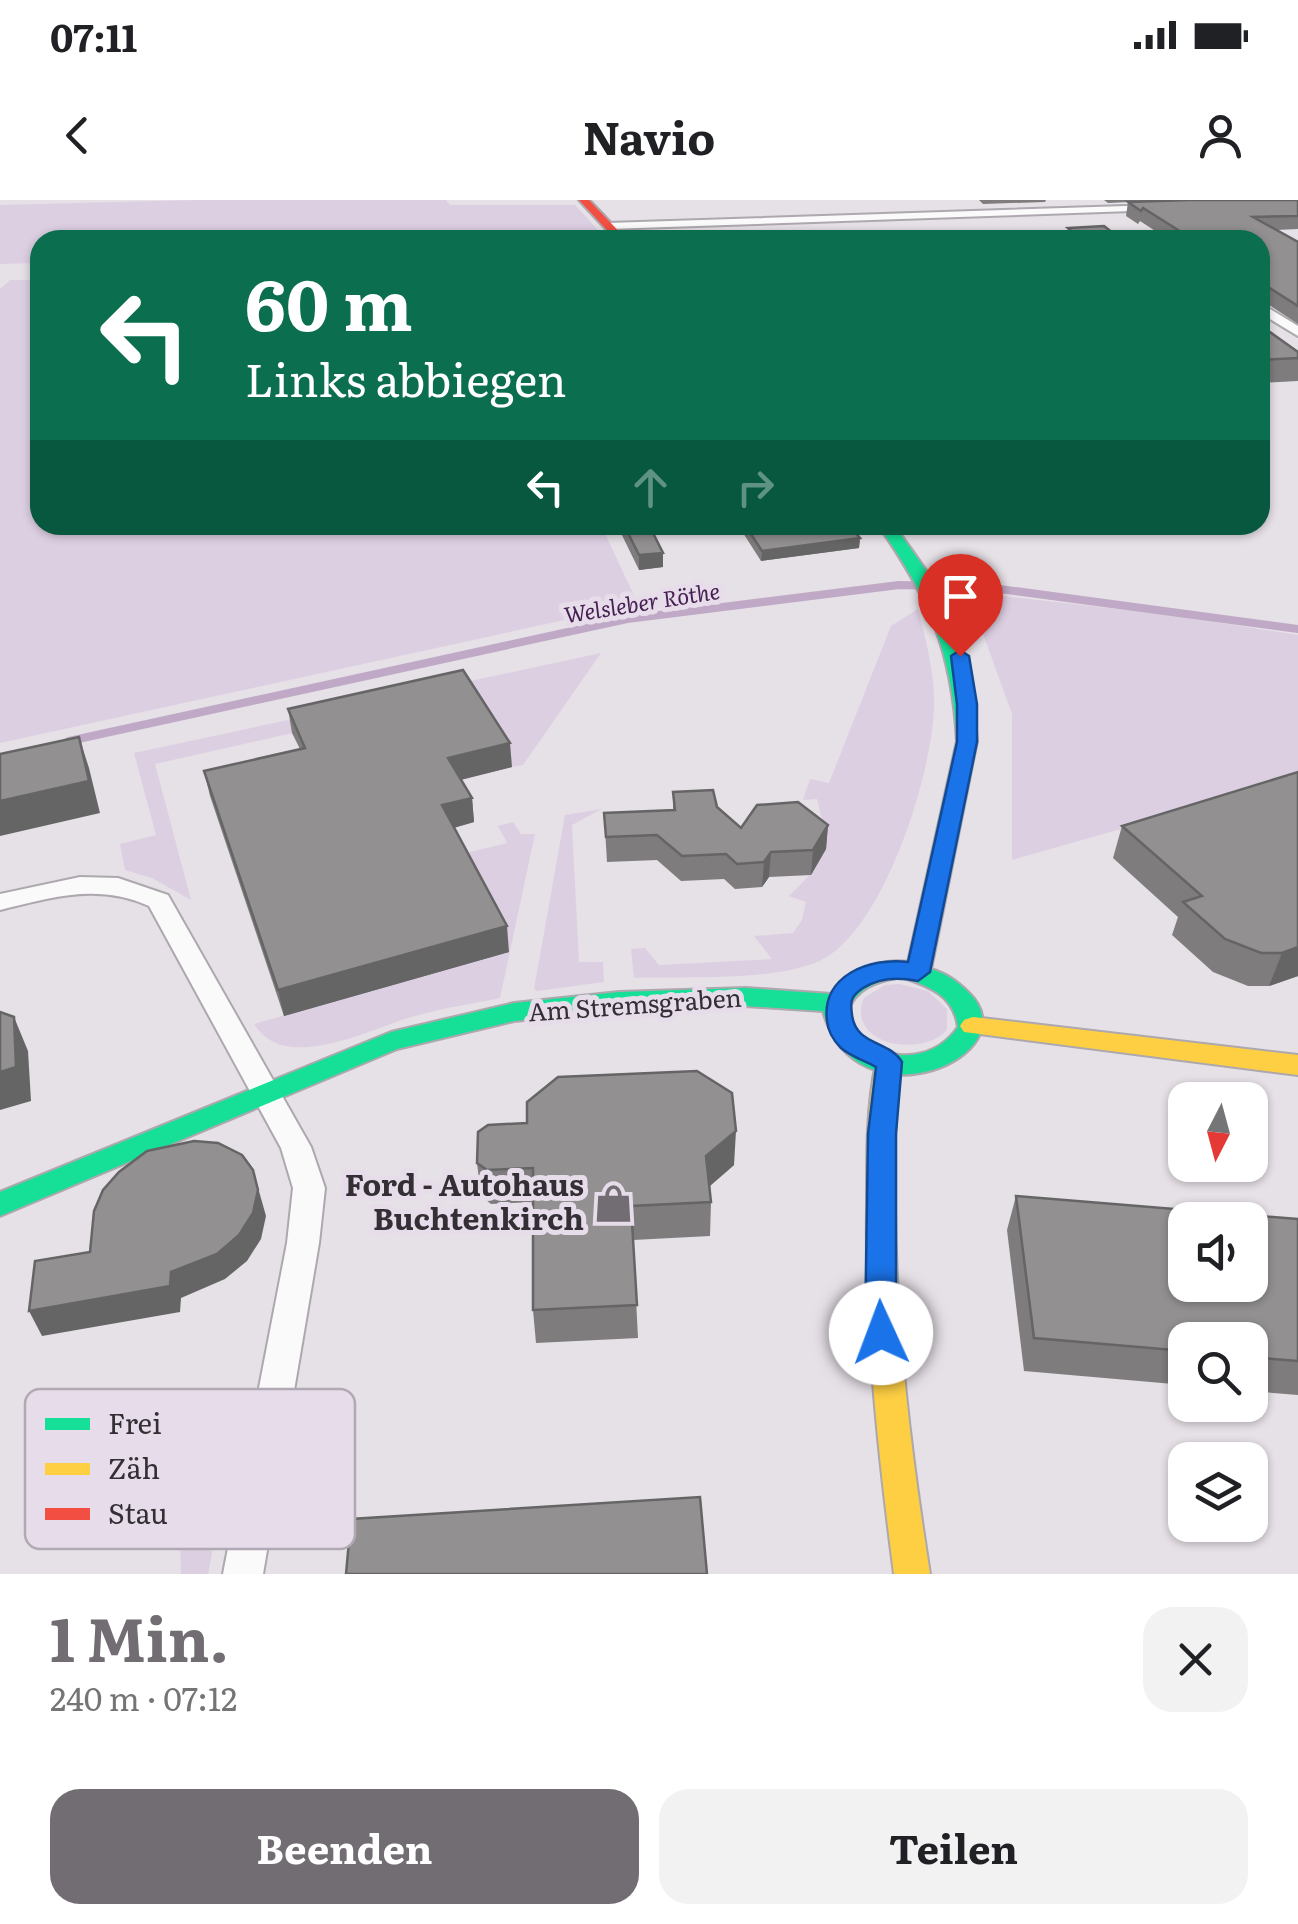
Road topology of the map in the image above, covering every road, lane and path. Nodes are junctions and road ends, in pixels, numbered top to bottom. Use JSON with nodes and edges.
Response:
{"nodes":[{"id":1,"x":584,"y":200,"type":"edge"},
{"id":2,"x":1166,"y":207,"type":"edge"},
{"id":3,"x":612,"y":230,"type":"edge"},
{"id":4,"x":637,"y":230,"type":"edge"},
{"id":5,"x":1270,"y":314,"type":"edge"},
{"id":6,"x":1298,"y":332,"type":"edge"},
{"id":7,"x":893,"y":535,"type":"edge"},
{"id":8,"x":0,"y":902,"type":"edge"},
{"id":9,"x":918,"y":972,"type":"junction"},
{"id":10,"x":837,"y":1003,"type":"junction"},
{"id":11,"x":973,"y":1026,"type":"junction"},
{"id":12,"x":889,"y":1062,"type":"junction"},
{"id":13,"x":1298,"y":1065,"type":"edge"},
{"id":14,"x":267,"y":1092,"type":"junction"},
{"id":15,"x":0,"y":1204,"type":"edge"},
{"id":16,"x":276,"y":1389,"type":"edge"},
{"id":17,"x":247,"y":1549,"type":"edge"},
{"id":18,"x":242,"y":1574,"type":"edge"},
{"id":19,"x":912,"y":1574,"type":"edge"}],
"edges":[{"from":1,"to":3,"type":"main road"},
{"from":2,"to":4,"type":"street"},
{"from":5,"to":6,"type":"street"},
{"from":7,"to":9,"type":"main road"},
{"from":8,"to":14,"type":"street"},
{"from":9,"to":10,"type":"main road"},
{"from":9,"to":11,"type":"main road"},
{"from":10,"to":12,"type":"main road"},
{"from":10,"to":14,"type":"main road","name":"Am Stremsgraben"},
{"from":11,"to":12,"type":"main road"},
{"from":11,"to":13,"type":"main road"},
{"from":12,"to":19,"type":"main road"},
{"from":14,"to":15,"type":"main road","name":"Am Stremsgraben"},
{"from":14,"to":16,"type":"street"},
{"from":17,"to":18,"type":"street"}]}
